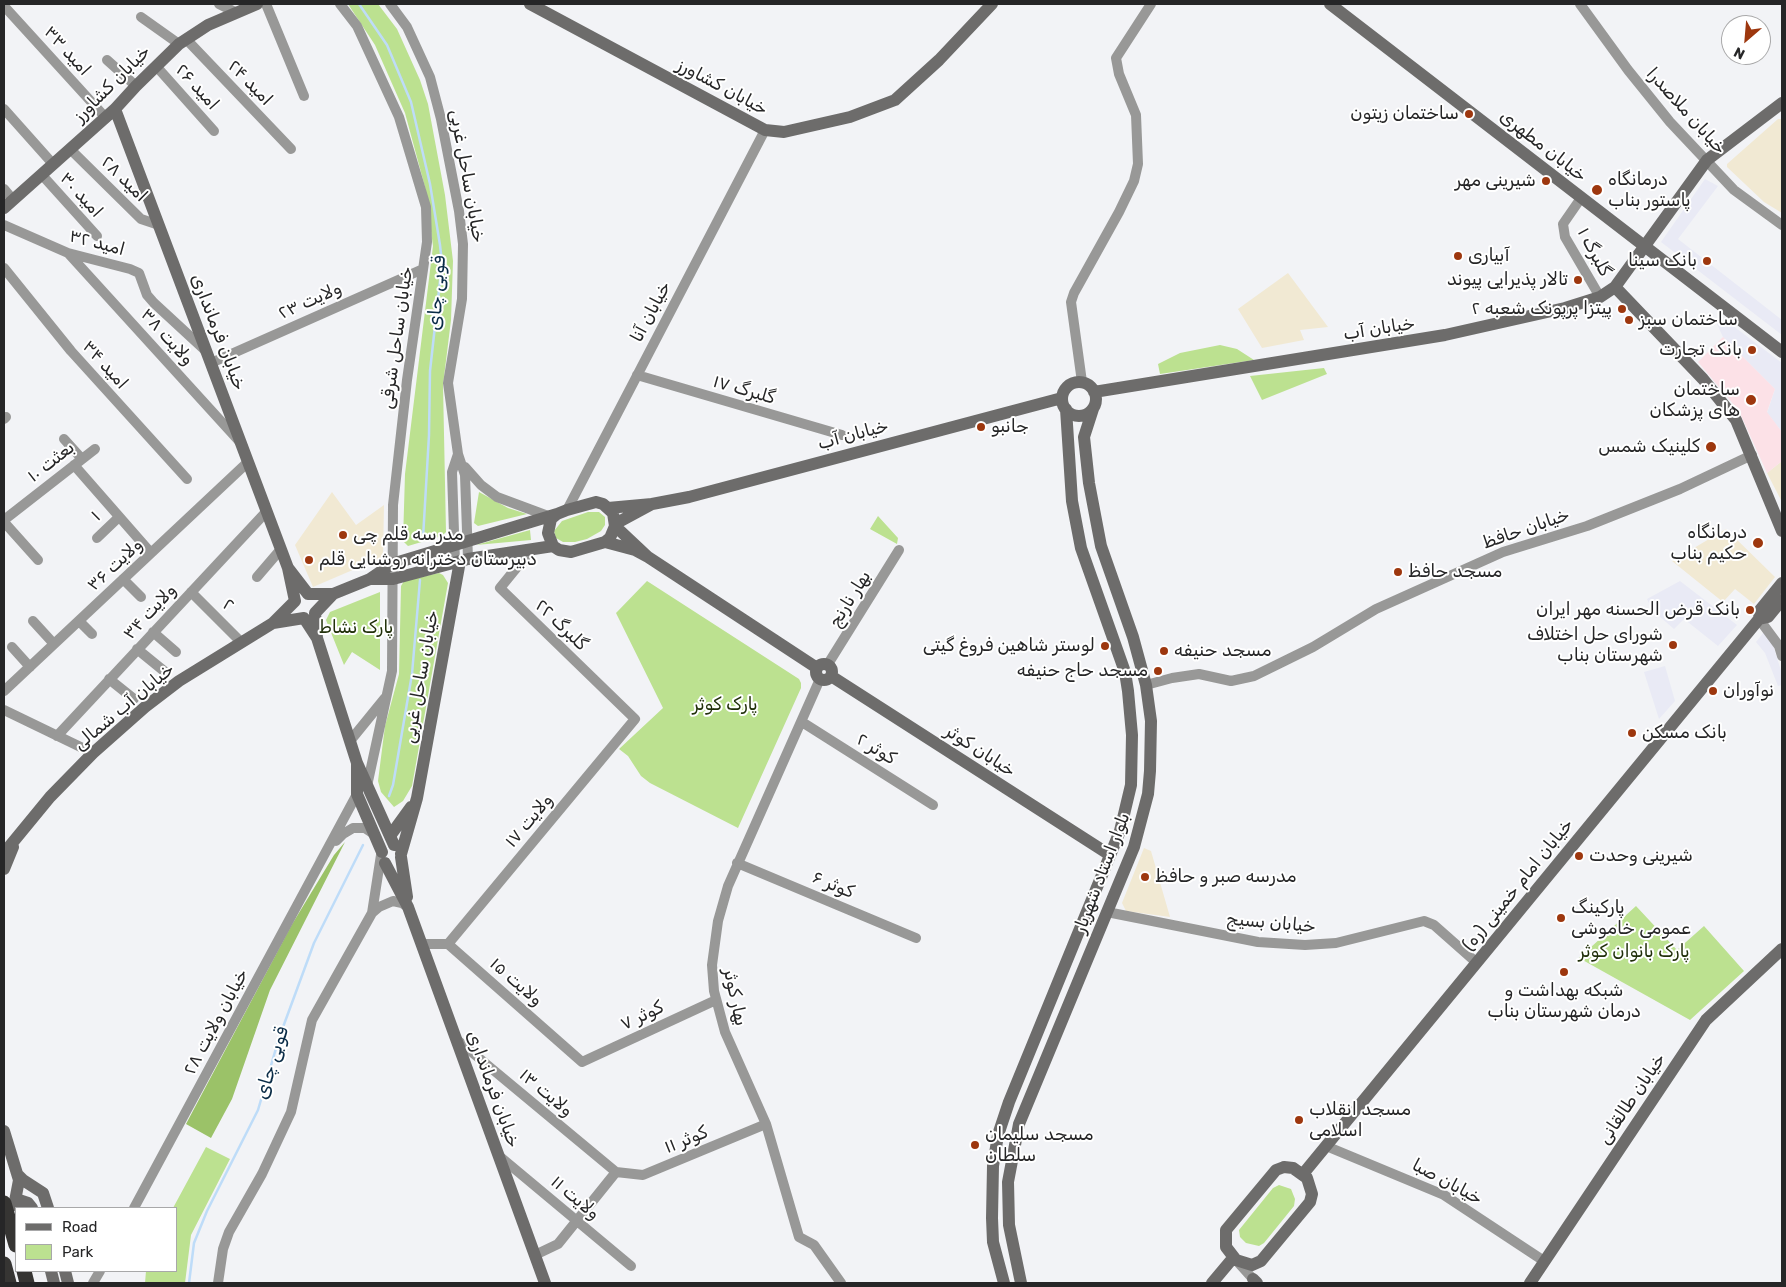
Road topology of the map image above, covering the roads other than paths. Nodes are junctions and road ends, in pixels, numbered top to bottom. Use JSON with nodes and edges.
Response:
{"nodes":[{"id":1,"x":219,"y":4,"type":"edge"},
{"id":2,"x":257,"y":4,"type":"edge"},
{"id":3,"x":266,"y":4,"type":"edge"},
{"id":4,"x":340,"y":4,"type":"edge"},
{"id":5,"x":390,"y":4,"type":"edge"},
{"id":6,"x":530,"y":4,"type":"edge"},
{"id":7,"x":992,"y":4,"type":"edge"},
{"id":8,"x":1151,"y":4,"type":"edge"},
{"id":9,"x":1330,"y":4,"type":"edge"},
{"id":10,"x":1580,"y":4,"type":"edge"},
{"id":11,"x":4,"y":6,"type":"edge"},
{"id":12,"x":234,"y":12,"type":"junction"},
{"id":13,"x":141,"y":17,"type":"dead end"},
{"id":14,"x":182,"y":41,"type":"junction"},
{"id":15,"x":107,"y":60,"type":"dead end"},
{"id":16,"x":156,"y":66,"type":"junction"},
{"id":17,"x":136,"y":86,"type":"junction"},
{"id":18,"x":304,"y":96,"type":"dead end"},
{"id":19,"x":1782,"y":103,"type":"edge"},
{"id":20,"x":4,"y":109,"type":"edge"},
{"id":21,"x":110,"y":114,"type":"junction"},
{"id":22,"x":766,"y":130,"type":"junction"},
{"id":23,"x":214,"y":131,"type":"dead end"},
{"id":24,"x":70,"y":149,"type":"junction"},
{"id":25,"x":291,"y":150,"type":"dead end"},
{"id":26,"x":1707,"y":160,"type":"junction"},
{"id":27,"x":53,"y":164,"type":"junction"},
{"id":28,"x":42,"y":175,"type":"junction"},
{"id":29,"x":4,"y":189,"type":"edge"},
{"id":30,"x":1581,"y":198,"type":"junction"},
{"id":31,"x":8,"y":204,"type":"edge"},
{"id":32,"x":4,"y":225,"type":"edge"},
{"id":33,"x":159,"y":225,"type":"junction"},
{"id":34,"x":1782,"y":225,"type":"edge"},
{"id":35,"x":97,"y":236,"type":"dead end"},
{"id":36,"x":1645,"y":247,"type":"junction"},
{"id":37,"x":68,"y":253,"type":"junction"},
{"id":38,"x":4,"y":268,"type":"edge"},
{"id":39,"x":423,"y":269,"type":"junction"},
{"id":40,"x":1615,"y":287,"type":"junction"},
{"id":41,"x":1600,"y":296,"type":"junction"},
{"id":42,"x":1782,"y":352,"type":"edge"},
{"id":43,"x":209,"y":358,"type":"junction"},
{"id":44,"x":637,"y":375,"type":"junction"},
{"id":45,"x":1082,"y":382,"type":"junction"},
{"id":46,"x":1094,"y":392,"type":"junction"},
{"id":47,"x":1064,"y":404,"type":"junction"},
{"id":48,"x":1093,"y":409,"type":"junction"},
{"id":49,"x":842,"y":435,"type":"dead end"},
{"id":50,"x":64,"y":439,"type":"dead end"},
{"id":51,"x":241,"y":444,"type":"junction"},
{"id":52,"x":95,"y":449,"type":"dead end"},
{"id":53,"x":458,"y":454,"type":"junction"},
{"id":54,"x":1752,"y":455,"type":"junction"},
{"id":55,"x":78,"y":462,"type":"junction"},
{"id":56,"x":248,"y":462,"type":"junction"},
{"id":57,"x":187,"y":479,"type":"dead end"},
{"id":58,"x":652,"y":504,"type":"junction"},
{"id":59,"x":608,"y":508,"type":"junction"},
{"id":60,"x":267,"y":511,"type":"junction"},
{"id":61,"x":557,"y":513,"type":"junction"},
{"id":62,"x":119,"y":517,"type":"junction"},
{"id":63,"x":4,"y":521,"type":"edge"},
{"id":64,"x":615,"y":525,"type":"junction"},
{"id":65,"x":1782,"y":531,"type":"edge"},
{"id":66,"x":97,"y":538,"type":"dead end"},
{"id":67,"x":466,"y":541,"type":"junction"},
{"id":68,"x":604,"y":542,"type":"junction"},
{"id":69,"x":453,"y":544,"type":"junction"},
{"id":70,"x":553,"y":546,"type":"junction"},
{"id":71,"x":281,"y":549,"type":"junction"},
{"id":72,"x":531,"y":550,"type":"junction"},
{"id":73,"x":899,"y":550,"type":"dead end"},
{"id":74,"x":151,"y":553,"type":"junction"},
{"id":75,"x":648,"y":556,"type":"junction"},
{"id":76,"x":38,"y":560,"type":"dead end"},
{"id":77,"x":461,"y":561,"type":"junction"},
{"id":78,"x":392,"y":564,"type":"junction"},
{"id":79,"x":288,"y":568,"type":"junction"},
{"id":80,"x":257,"y":576,"type":"dead end"},
{"id":81,"x":123,"y":579,"type":"junction"},
{"id":82,"x":370,"y":579,"type":"junction"},
{"id":83,"x":393,"y":579,"type":"junction"},
{"id":84,"x":1782,"y":583,"type":"edge"},
{"id":85,"x":191,"y":592,"type":"junction"},
{"id":86,"x":308,"y":594,"type":"junction"},
{"id":87,"x":334,"y":594,"type":"junction"},
{"id":88,"x":141,"y":597,"type":"dead end"},
{"id":89,"x":295,"y":600,"type":"junction"},
{"id":90,"x":1782,"y":600,"type":"edge"},
{"id":91,"x":309,"y":615,"type":"junction"},
{"id":92,"x":1759,"y":619,"type":"junction"},
{"id":93,"x":33,"y":621,"type":"dead end"},
{"id":94,"x":79,"y":621,"type":"junction"},
{"id":95,"x":273,"y":623,"type":"junction"},
{"id":96,"x":153,"y":632,"type":"junction"},
{"id":97,"x":92,"y":634,"type":"dead end"},
{"id":98,"x":241,"y":642,"type":"junction"},
{"id":99,"x":54,"y":644,"type":"junction"},
{"id":100,"x":12,"y":647,"type":"dead end"},
{"id":101,"x":138,"y":649,"type":"junction"},
{"id":102,"x":176,"y":652,"type":"dead end"},
{"id":103,"x":1782,"y":656,"type":"edge"},
{"id":104,"x":30,"y":667,"type":"junction"},
{"id":105,"x":164,"y":671,"type":"dead end"},
{"id":106,"x":824,"y":672,"type":"junction"},
{"id":107,"x":110,"y":679,"type":"junction"},
{"id":108,"x":1146,"y":685,"type":"junction"},
{"id":109,"x":4,"y":691,"type":"edge"},
{"id":110,"x":1128,"y":691,"type":"junction"},
{"id":111,"x":387,"y":696,"type":"junction"},
{"id":112,"x":134,"y":699,"type":"dead end"},
{"id":113,"x":4,"y":710,"type":"edge"},
{"id":114,"x":635,"y":719,"type":"joint"},
{"id":115,"x":802,"y":722,"type":"junction"},
{"id":116,"x":57,"y":736,"type":"junction"},
{"id":117,"x":350,"y":741,"type":"junction"},
{"id":118,"x":92,"y":753,"type":"junction"},
{"id":119,"x":362,"y":790,"type":"junction"},
{"id":120,"x":417,"y":798,"type":"junction"},
{"id":121,"x":932,"y":805,"type":"dead end"},
{"id":122,"x":374,"y":834,"type":"junction"},
{"id":123,"x":16,"y":840,"type":"junction"},
{"id":124,"x":4,"y":847,"type":"edge"},
{"id":125,"x":396,"y":848,"type":"junction"},
{"id":126,"x":328,"y":852,"type":"junction"},
{"id":127,"x":4,"y":853,"type":"edge"},
{"id":128,"x":1110,"y":855,"type":"junction"},
{"id":129,"x":382,"y":856,"type":"junction"},
{"id":130,"x":737,"y":863,"type":"junction"},
{"id":131,"x":4,"y":869,"type":"edge"},
{"id":132,"x":408,"y":907,"type":"junction"},
{"id":133,"x":1107,"y":912,"type":"junction"},
{"id":134,"x":372,"y":913,"type":"junction"},
{"id":135,"x":916,"y":938,"type":"dead end"},
{"id":136,"x":421,"y":944,"type":"junction"},
{"id":137,"x":448,"y":944,"type":"junction"},
{"id":138,"x":1782,"y":949,"type":"edge"},
{"id":139,"x":1477,"y":963,"type":"junction"},
{"id":140,"x":1062,"y":973,"type":"junction"},
{"id":141,"x":1079,"y":979,"type":"junction"},
{"id":142,"x":716,"y":1000,"type":"junction"},
{"id":143,"x":456,"y":1039,"type":"junction"},
{"id":144,"x":582,"y":1062,"type":"joint"},
{"id":145,"x":766,"y":1124,"type":"junction"},
{"id":146,"x":4,"y":1131,"type":"edge"},
{"id":147,"x":1326,"y":1146,"type":"junction"},
{"id":148,"x":498,"y":1155,"type":"junction"},
{"id":149,"x":616,"y":1172,"type":"junction"},
{"id":150,"x":1303,"y":1174,"type":"junction"},
{"id":151,"x":18,"y":1175,"type":"junction"},
{"id":152,"x":37,"y":1188,"type":"junction"},
{"id":153,"x":17,"y":1206,"type":"edge"},
{"id":154,"x":48,"y":1207,"type":"edge"},
{"id":155,"x":135,"y":1207,"type":"edge"},
{"id":156,"x":577,"y":1220,"type":"junction"},
{"id":157,"x":535,"y":1255,"type":"junction"},
{"id":158,"x":1234,"y":1259,"type":"junction"},
{"id":159,"x":1544,"y":1261,"type":"junction"},
{"id":160,"x":4,"y":1264,"type":"edge"},
{"id":161,"x":1256,"y":1264,"type":"junction"},
{"id":162,"x":631,"y":1266,"type":"dead end"},
{"id":163,"x":99,"y":1272,"type":"edge"},
{"id":164,"x":1020,"y":1281,"type":"edge"},
{"id":165,"x":1255,"y":1281,"type":"edge"},
{"id":166,"x":9,"y":1283,"type":"edge"},
{"id":167,"x":93,"y":1283,"type":"edge"},
{"id":168,"x":218,"y":1283,"type":"edge"},
{"id":169,"x":545,"y":1283,"type":"edge"},
{"id":170,"x":841,"y":1283,"type":"edge"},
{"id":171,"x":1005,"y":1283,"type":"edge"},
{"id":172,"x":1212,"y":1283,"type":"edge"},
{"id":173,"x":1530,"y":1283,"type":"edge"}],
"edges":[{"from":1,"to":12,"type":"street"},
{"from":2,"to":12,"type":"main road","name":"خیابان کشاورز"},
{"from":3,"to":18,"type":"street"},
{"from":4,"to":39,"type":"street","name":"خیابان ساحل شرقی"},
{"from":5,"to":53,"type":"street","name":"خیابان ساحل غربی"},
{"from":6,"to":22,"type":"main road","name":"خیابان کشاورز"},
{"from":7,"to":22,"type":"main road","name":"خیابان کشاورز"},
{"from":8,"to":45,"type":"street"},
{"from":9,"to":30,"type":"main road","name":"خیابان مطهری"},
{"from":10,"to":26,"type":"street","name":"خیابان ملاصدرا"},
{"from":11,"to":21,"type":"street","name":"امید ۳۳"},
{"from":12,"to":14,"type":"main road","name":"خیابان کشاورز"},
{"from":13,"to":14,"type":"street","name":"امید ۲۴"},
{"from":14,"to":16,"type":"main road","name":"خیابان کشاورز"},
{"from":14,"to":25,"type":"street","name":"امید ۲۴"},
{"from":15,"to":17,"type":"street"},
{"from":16,"to":17,"type":"main road","name":"خیابان کشاورز"},
{"from":16,"to":23,"type":"street","name":"امید ۲۶"},
{"from":17,"to":21,"type":"main road","name":"خیابان کشاورز"},
{"from":19,"to":26,"type":"main road","name":"خیابان آب"},
{"from":20,"to":27,"type":"street"},
{"from":21,"to":24,"type":"main road","name":"خیابان کشاورز"},
{"from":21,"to":33,"type":"main road","name":"خیابان فرمانداری"},
{"from":22,"to":44,"type":"street","name":"خیابان آنا"},
{"from":24,"to":27,"type":"main road","name":"خیابان کشاورز"},
{"from":24,"to":33,"type":"street","name":"امید ۲۸"},
{"from":26,"to":34,"type":"street","name":"خیابان ملاصدرا"},
{"from":26,"to":36,"type":"main road","name":"خیابان آب"},
{"from":27,"to":28,"type":"main road","name":"خیابان کشاورز"},
{"from":28,"to":31,"type":"main road","name":"خیابان کشاورز"},
{"from":28,"to":35,"type":"street","name":"امید ۳۰"},
{"from":29,"to":31,"type":"street"},
{"from":30,"to":36,"type":"main road","name":"خیابان مطهری"},
{"from":30,"to":41,"type":"street","name":"گلبرگ ۱"},
{"from":32,"to":37,"type":"street","name":"امید ۳۲"},
{"from":33,"to":43,"type":"main road","name":"خیابان فرمانداری"},
{"from":36,"to":40,"type":"main road","name":"خیابان آب"},
{"from":36,"to":42,"type":"main road","name":"خیابان مطهری"},
{"from":37,"to":43,"type":"street","name":"امید ۳۲"},
{"from":37,"to":51,"type":"street","name":"ولایت ۳۸"},
{"from":38,"to":57,"type":"street","name":"امید ۳۴"},
{"from":39,"to":43,"type":"street","name":"ولایت ۲۳"},
{"from":39,"to":78,"type":"street","name":"خیابان ساحل شرقی"},
{"from":40,"to":41,"type":"main road","name":"خیابان آب"},
{"from":40,"to":54,"type":"main road"},
{"from":41,"to":46,"type":"main road","name":"خیابان آب"},
{"from":43,"to":51,"type":"main road","name":"خیابان فرمانداری"},
{"from":44,"to":49,"type":"street","name":"گلبرگ ۱۷"},
{"from":44,"to":61,"type":"street","name":"خیابان آنا"},
{"from":45,"to":46,"type":"main road"},
{"from":45,"to":47,"type":"main road"},
{"from":46,"to":48,"type":"main road"},
{"from":47,"to":48,"type":"main road"},
{"from":47,"to":58,"type":"main road","name":"خیابان آب"},
{"from":47,"to":110,"type":"main road","name":"بلوار استاد شهریار"},
{"from":48,"to":108,"type":"main road","name":"بلوار استاد شهریار"},
{"from":50,"to":55,"type":"street"},
{"from":51,"to":56,"type":"main road","name":"خیابان فرمانداری"},
{"from":52,"to":55,"type":"street","name":"بعثت ۱۰"},
{"from":53,"to":61,"type":"street"},
{"from":53,"to":67,"type":"street","name":"خیابان ساحل غربی"},
{"from":53,"to":69,"type":"street","name":"خیابان ساحل غربی"},
{"from":54,"to":65,"type":"main road"},
{"from":54,"to":108,"type":"street","name":"خیابان حافظ"},
{"from":55,"to":62,"type":"street"},
{"from":55,"to":63,"type":"street","name":"بعثت ۱۰"},
{"from":56,"to":60,"type":"main road","name":"خیابان فرمانداری"},
{"from":56,"to":74,"type":"street","name":"ولایت ۳۶"},
{"from":58,"to":59,"type":"main road","name":"خیابان آب"},
{"from":58,"to":64,"type":"main road","name":"خیابان آب"},
{"from":59,"to":61,"type":"main road"},
{"from":59,"to":64,"type":"main road"},
{"from":60,"to":71,"type":"main road","name":"خیابان فرمانداری"},
{"from":60,"to":85,"type":"street","name":"ولایت ۳۴"},
{"from":61,"to":67,"type":"main road"},
{"from":61,"to":70,"type":"main road"},
{"from":62,"to":66,"type":"street","name":"۱"},
{"from":62,"to":74,"type":"street"},
{"from":63,"to":76,"type":"street"},
{"from":64,"to":68,"type":"main road"},
{"from":64,"to":75,"type":"main road","name":"خیابان کوثر"},
{"from":67,"to":69,"type":"main road"},
{"from":67,"to":77,"type":"street"},
{"from":68,"to":70,"type":"main road"},
{"from":68,"to":75,"type":"main road","name":"خیابان کوثر"},
{"from":69,"to":77,"type":"street"},
{"from":69,"to":78,"type":"main road"},
{"from":70,"to":72,"type":"main road"},
{"from":71,"to":79,"type":"main road","name":"خیابان فرمانداری"},
{"from":71,"to":80,"type":"street"},
{"from":72,"to":77,"type":"main road"},
{"from":72,"to":114,"type":"street","name":"گلبرگ ۲۲"},
{"from":73,"to":106,"type":"street","name":"بهار نارنج"},
{"from":74,"to":81,"type":"street","name":"ولایت ۳۶"},
{"from":75,"to":106,"type":"main road","name":"خیابان کوثر"},
{"from":77,"to":83,"type":"main road"},
{"from":77,"to":120,"type":"main road","name":"خیابان ساحل غربی"},
{"from":78,"to":82,"type":"main road"},
{"from":78,"to":83,"type":"street","name":"خیابان ساحل شرقی"},
{"from":79,"to":86,"type":"main road","name":"خیابان فرمانداری"},
{"from":79,"to":89,"type":"main road","name":"خیابان فرمانداری"},
{"from":81,"to":88,"type":"street"},
{"from":81,"to":94,"type":"street","name":"ولایت ۳۶"},
{"from":82,"to":83,"type":"main road"},
{"from":82,"to":87,"type":"main road"},
{"from":83,"to":111,"type":"street","name":"خیابان ساحل شرقی"},
{"from":84,"to":92,"type":"main road","name":"خیابان امام خمینی (ره)"},
{"from":85,"to":96,"type":"street","name":"ولایت ۳۴"},
{"from":85,"to":98,"type":"street","name":"۲"},
{"from":86,"to":87,"type":"main road"},
{"from":86,"to":89,"type":"main road"},
{"from":86,"to":91,"type":"main road"},
{"from":87,"to":91,"type":"main road"},
{"from":89,"to":91,"type":"main road"},
{"from":89,"to":95,"type":"main road","name":"خیابان آب شمالی"},
{"from":90,"to":92,"type":"main road","name":"خیابان امام خمینی (ره)"},
{"from":91,"to":95,"type":"main road","name":"خیابان آب شمالی"},
{"from":91,"to":117,"type":"main road","name":"خیابان فرمانداری"},
{"from":92,"to":103,"type":"street"},
{"from":92,"to":139,"type":"main road","name":"خیابان امام خمینی (ره)"},
{"from":93,"to":99,"type":"street"},
{"from":94,"to":97,"type":"street"},
{"from":94,"to":99,"type":"street","name":"ولایت ۳۶"},
{"from":95,"to":98,"type":"main road","name":"خیابان آب شمالی"},
{"from":96,"to":101,"type":"street","name":"ولایت ۳۴"},
{"from":96,"to":102,"type":"street"},
{"from":98,"to":118,"type":"main road","name":"خیابان آب شمالی"},
{"from":99,"to":104,"type":"street","name":"ولایت ۳۶"},
{"from":100,"to":104,"type":"street"},
{"from":101,"to":105,"type":"street"},
{"from":101,"to":107,"type":"street","name":"ولایت ۳۴"},
{"from":104,"to":109,"type":"street","name":"ولایت ۳۶"},
{"from":106,"to":115,"type":"street","name":"بهار کوثر"},
{"from":106,"to":128,"type":"main road","name":"خیابان کوثر"},
{"from":107,"to":112,"type":"street"},
{"from":107,"to":116,"type":"street","name":"ولایت ۳۴"},
{"from":108,"to":110,"type":"main road"},
{"from":108,"to":133,"type":"main road","name":"بلوار استاد شهریار"},
{"from":110,"to":128,"type":"main road","name":"بلوار استاد شهریار"},
{"from":111,"to":117,"type":"street","name":"خیابان ساحل شرقی"},
{"from":111,"to":119,"type":"street","name":"خیابان ساحل شرقی"},
{"from":113,"to":116,"type":"street"},
{"from":114,"to":137,"type":"street","name":"ولایت ۱۷"},
{"from":115,"to":121,"type":"street","name":"کوثر ۲"},
{"from":115,"to":130,"type":"street","name":"بهار کوثر"},
{"from":116,"to":118,"type":"street"},
{"from":117,"to":119,"type":"main road","name":"خیابان فرمانداری"},
{"from":118,"to":123,"type":"main road","name":"خیابان آب شمالی"},
{"from":119,"to":122,"type":"main road","name":"خیابان فرمانداری"},
{"from":119,"to":125,"type":"main road","name":"خیابان فرمانداری"},
{"from":119,"to":126,"type":"street","name":"خیابان ولایت ۲۸"},
{"from":120,"to":125,"type":"main road","name":"خیابان ساحل غربی"},
{"from":120,"to":125,"type":"main road","name":"خیابان ساحل غربی"},
{"from":122,"to":126,"type":"street","name":"خیابان ولایت ۲۸"},
{"from":122,"to":129,"type":"main road","name":"خیابان فرمانداری"},
{"from":123,"to":124,"type":"main road"},
{"from":123,"to":127,"type":"main road","name":"خیابان آب شمالی"},
{"from":123,"to":131,"type":"main road","name":"خیابان آب شمالی"},
{"from":125,"to":129,"type":"main road"},
{"from":125,"to":129,"type":"main road"},
{"from":125,"to":132,"type":"main road","name":"خیابان فرمانداری"},
{"from":126,"to":155,"type":"street","name":"خیابان ولایت ۲۸"},
{"from":128,"to":140,"type":"main road","name":"بلوار استاد شهریار"},
{"from":129,"to":132,"type":"main road","name":"خیابان فرمانداری"},
{"from":129,"to":134,"type":"street"},
{"from":130,"to":135,"type":"street","name":"کوثر ۶"},
{"from":130,"to":142,"type":"street","name":"بهار کوثر"},
{"from":132,"to":134,"type":"street"},
{"from":132,"to":136,"type":"main road","name":"خیابان فرمانداری"},
{"from":133,"to":139,"type":"street","name":"خیابان بسیج"},
{"from":133,"to":141,"type":"main road","name":"بلوار استاد شهریار"},
{"from":134,"to":168,"type":"street"},
{"from":136,"to":137,"type":"street"},
{"from":136,"to":143,"type":"main road","name":"خیابان فرمانداری"},
{"from":137,"to":144,"type":"street","name":"ولایت ۱۵"},
{"from":138,"to":159,"type":"main road","name":"خیابان طالقانی"},
{"from":139,"to":147,"type":"main road","name":"خیابان امام خمینی (ره)"},
{"from":140,"to":141,"type":"main road"},
{"from":140,"to":171,"type":"main road","name":"بلوار استاد شهریار"},
{"from":141,"to":164,"type":"main road","name":"بلوار استاد شهریار"},
{"from":142,"to":144,"type":"street","name":"کوثر ۷"},
{"from":142,"to":145,"type":"street","name":"بهار کوثر"},
{"from":143,"to":148,"type":"main road","name":"خیابان فرمانداری"},
{"from":143,"to":149,"type":"street","name":"ولایت ۱۳"},
{"from":145,"to":149,"type":"street","name":"کوثر ۱۱"},
{"from":145,"to":170,"type":"street","name":"بهار کوثر"},
{"from":146,"to":151,"type":"main road"},
{"from":147,"to":150,"type":"main road","name":"خیابان امام خمینی (ره)"},
{"from":147,"to":159,"type":"street","name":"خیابان صبا"},
{"from":148,"to":156,"type":"street","name":"ولایت ۱۱"},
{"from":148,"to":157,"type":"main road","name":"خیابان فرمانداری"},
{"from":149,"to":156,"type":"street"},
{"from":150,"to":158,"type":"main road"},
{"from":150,"to":161,"type":"main road"},
{"from":151,"to":152,"type":"main road"},
{"from":151,"to":153,"type":"main road"},
{"from":152,"to":153,"type":"main road"},
{"from":152,"to":154,"type":"main road"},
{"from":156,"to":157,"type":"street"},
{"from":156,"to":162,"type":"street","name":"ولایت ۱۱"},
{"from":157,"to":169,"type":"main road","name":"خیابان فرمانداری"},
{"from":158,"to":161,"type":"main road"},
{"from":158,"to":165,"type":"street"},
{"from":158,"to":172,"type":"main road"},
{"from":159,"to":173,"type":"main road","name":"خیابان طالقانی"},
{"from":160,"to":166,"type":"highway"},
{"from":161,"to":165,"type":"street"},
{"from":163,"to":167,"type":"street"},
{"from":164,"to":171,"type":"main road"}]}
